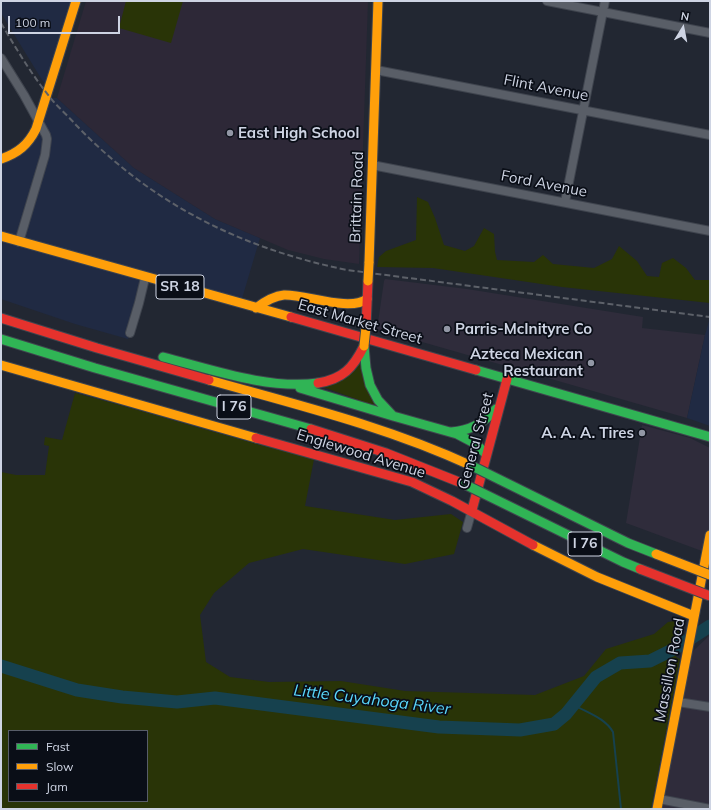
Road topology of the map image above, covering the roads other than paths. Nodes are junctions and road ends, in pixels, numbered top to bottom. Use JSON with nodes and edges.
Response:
{"nodes":[{"id":1,"x":76,"y":1,"type":"edge"},
{"id":2,"x":378,"y":1,"type":"edge"},
{"id":3,"x":547,"y":1,"type":"edge"},
{"id":4,"x":605,"y":1,"type":"edge"},
{"id":5,"x":603,"y":12,"type":"junction"},
{"id":6,"x":710,"y":33,"type":"edge"},
{"id":7,"x":1,"y":58,"type":"edge"},
{"id":8,"x":376,"y":70,"type":"junction"},
{"id":9,"x":583,"y":109,"type":"junction"},
{"id":10,"x":40,"y":122,"type":"junction"},
{"id":11,"x":710,"y":135,"type":"edge"},
{"id":12,"x":1,"y":159,"type":"edge"},
{"id":13,"x":372,"y":165,"type":"junction"},
{"id":14,"x":565,"y":202,"type":"junction"},
{"id":15,"x":710,"y":231,"type":"edge"},
{"id":16,"x":1,"y":236,"type":"edge"},
{"id":17,"x":19,"y":242,"type":"junction"},
{"id":18,"x":145,"y":278,"type":"junction"},
{"id":19,"x":367,"y":299,"type":"junction"},
{"id":20,"x":256,"y":308,"type":"junction"},
{"id":21,"x":1,"y":318,"type":"edge"},
{"id":22,"x":40,"y":331,"type":"junction"},
{"id":23,"x":130,"y":333,"type":"dead end"},
{"id":24,"x":1,"y":339,"type":"edge"},
{"id":25,"x":364,"y":346,"type":"junction"},
{"id":26,"x":1,"y":365,"type":"edge"},
{"id":27,"x":507,"y":379,"type":"junction"},
{"id":28,"x":288,"y":384,"type":"junction"},
{"id":29,"x":500,"y":404,"type":"junction"},
{"id":30,"x":393,"y":416,"type":"junction"},
{"id":31,"x":448,"y":432,"type":"junction"},
{"id":32,"x":710,"y":437,"type":"edge"},
{"id":33,"x":486,"y":454,"type":"junction"},
{"id":34,"x":472,"y":510,"type":"junction"},
{"id":35,"x":467,"y":528,"type":"dead end"},
{"id":36,"x":710,"y":535,"type":"edge"},
{"id":37,"x":710,"y":575,"type":"edge"},
{"id":38,"x":710,"y":596,"type":"edge"},
{"id":39,"x":694,"y":616,"type":"junction"},
{"id":40,"x":678,"y":702,"type":"junction"},
{"id":41,"x":710,"y":707,"type":"edge"},
{"id":42,"x":659,"y":798,"type":"junction"},
{"id":43,"x":657,"y":809,"type":"edge"},
{"id":44,"x":710,"y":809,"type":"edge"}],
"edges":[{"from":1,"to":10,"type":"main road"},
{"from":2,"to":8,"type":"main road","name":"Brittain Road"},
{"from":3,"to":5,"type":"street"},
{"from":4,"to":5,"type":"street"},
{"from":5,"to":6,"type":"street"},
{"from":5,"to":9,"type":"street"},
{"from":7,"to":10,"type":"street"},
{"from":8,"to":9,"type":"street","name":"Flint Avenue"},
{"from":8,"to":13,"type":"main road","name":"Brittain Road"},
{"from":9,"to":11,"type":"street","name":"Flint Avenue"},
{"from":9,"to":14,"type":"street"},
{"from":10,"to":12,"type":"main road"},
{"from":10,"to":17,"type":"street"},
{"from":13,"to":14,"type":"street","name":"Ford Avenue"},
{"from":13,"to":19,"type":"main road","name":"Brittain Road","bridge":true},
{"from":14,"to":15,"type":"street","name":"Ford Avenue"},
{"from":16,"to":17,"type":"main road","name":"East Market Street","number":"SR 18"},
{"from":17,"to":18,"type":"main road","name":"East Market Street","number":"SR 18"},
{"from":18,"to":20,"type":"main road","name":"East Market Street","number":"SR 18"},
{"from":18,"to":23,"type":"street"},
{"from":19,"to":20,"type":"main road"},
{"from":19,"to":25,"type":"main road","name":"Brittain Road","bridge":true},
{"from":20,"to":27,"type":"main road","name":"East Market Street","number":"SR 18"},
{"from":21,"to":22,"type":"main road","number":"I 76"},
{"from":22,"to":28,"type":"main road"},
{"from":22,"to":37,"type":"main road","number":"I 76","bridge":true},
{"from":24,"to":38,"type":"main road","number":"I 76","bridge":true},
{"from":25,"to":28,"type":"main road"},
{"from":25,"to":30,"type":"main road","name":"Brittain Road"},
{"from":26,"to":34,"type":"main road","name":"Englewood Avenue"},
{"from":27,"to":29,"type":"main road","name":"General Street"},
{"from":27,"to":32,"type":"main road","name":"East Market Street","number":"SR 18"},
{"from":28,"to":30,"type":"main road"},
{"from":29,"to":31,"type":"main road"},
{"from":29,"to":33,"type":"main road","name":"General Street"},
{"from":30,"to":31,"type":"main road","name":"Brittain Road"},
{"from":31,"to":33,"type":"main road","name":"Brittain Road"},
{"from":33,"to":34,"type":"main road","name":"General Street"},
{"from":34,"to":35,"type":"street"},
{"from":34,"to":39,"type":"main road","name":"Englewood Avenue"},
{"from":36,"to":39,"type":"main road","name":"Massillon Road"},
{"from":39,"to":40,"type":"main road","name":"Massillon Road"},
{"from":40,"to":41,"type":"street"},
{"from":40,"to":42,"type":"main road","name":"Massillon Road"},
{"from":42,"to":43,"type":"main road","name":"Massillon Road"},
{"from":42,"to":44,"type":"street"}]}
